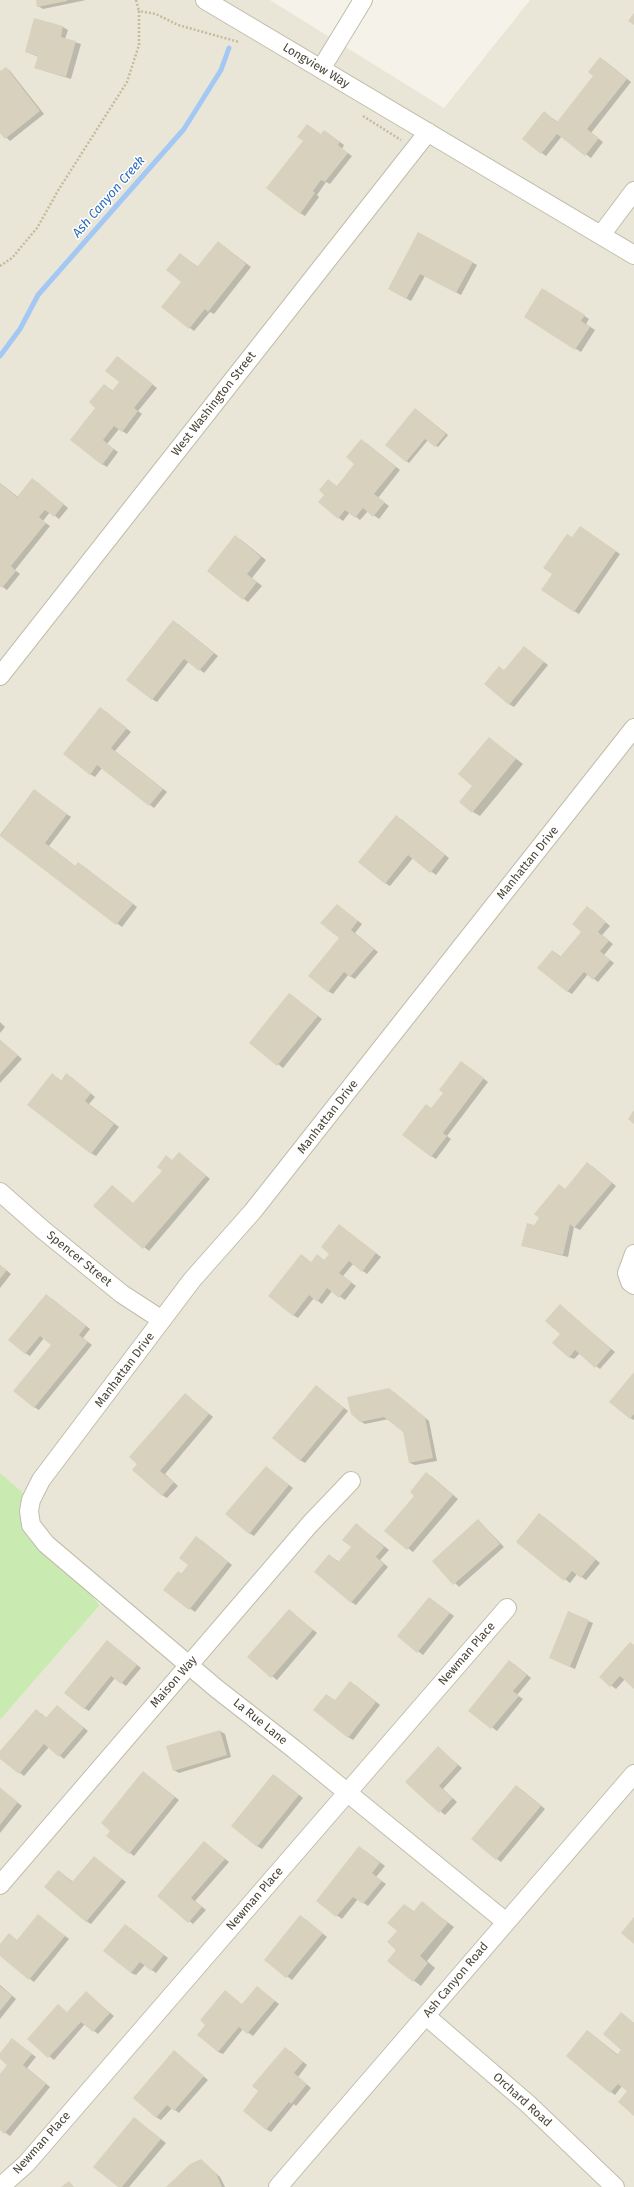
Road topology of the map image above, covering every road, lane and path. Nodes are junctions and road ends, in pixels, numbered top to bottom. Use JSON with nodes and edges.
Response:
{"nodes":[{"id":1,"x":136,"y":0,"type":"edge"},
{"id":2,"x":205,"y":0,"type":"edge"},
{"id":3,"x":363,"y":0,"type":"edge"},
{"id":4,"x":139,"y":11,"type":"junction"},
{"id":5,"x":246,"y":43,"type":"dead end"},
{"id":6,"x":321,"y":69,"type":"junction"},
{"id":7,"x":361,"y":115,"type":"dead end"},
{"id":8,"x":428,"y":132,"type":"junction"},
{"id":9,"x":415,"y":150,"type":"junction"},
{"id":10,"x":634,"y":191,"type":"edge"},
{"id":11,"x":601,"y":235,"type":"junction"},
{"id":12,"x":634,"y":255,"type":"edge"},
{"id":13,"x":0,"y":266,"type":"edge"},
{"id":14,"x":0,"y":676,"type":"edge"},
{"id":15,"x":634,"y":728,"type":"edge"},
{"id":16,"x":0,"y":1192,"type":"edge"},
{"id":17,"x":634,"y":1254,"type":"edge"},
{"id":18,"x":634,"y":1285,"type":"edge"},
{"id":19,"x":162,"y":1320,"type":"junction"},
{"id":20,"x":351,"y":1481,"type":"dead end"},
{"id":21,"x":29,"y":1511,"type":"joint"},
{"id":22,"x":507,"y":1608,"type":"dead end"},
{"id":23,"x":190,"y":1665,"type":"junction"},
{"id":24,"x":634,"y":1774,"type":"edge"},
{"id":25,"x":346,"y":1793,"type":"junction"},
{"id":26,"x":0,"y":1885,"type":"edge"},
{"id":27,"x":506,"y":1922,"type":"junction"},
{"id":28,"x":426,"y":2016,"type":"junction"},
{"id":29,"x":0,"y":2187,"type":"edge"},
{"id":30,"x":278,"y":2187,"type":"edge"},
{"id":31,"x":615,"y":2187,"type":"edge"}],
"edges":[{"from":1,"to":4,"type":"path"},
{"from":2,"to":6,"type":"street","name":"Longview Way"},
{"from":3,"to":6,"type":"street"},
{"from":4,"to":5,"type":"path"},
{"from":4,"to":13,"type":"path"},
{"from":6,"to":8,"type":"street","name":"Longview Way"},
{"from":7,"to":9,"type":"path"},
{"from":8,"to":9,"type":"street","name":"West Washington Street"},
{"from":8,"to":11,"type":"street","name":"Longview Way"},
{"from":9,"to":14,"type":"street","name":"West Washington Street"},
{"from":10,"to":11,"type":"street"},
{"from":11,"to":12,"type":"street","name":"Longview Way"},
{"from":15,"to":19,"type":"street","name":"Manhattan Drive"},
{"from":16,"to":19,"type":"street","name":"Spencer Street"},
{"from":17,"to":18,"type":"street"},
{"from":19,"to":21,"type":"street","name":"Manhattan Drive"},
{"from":20,"to":23,"type":"street","name":"Maison Way"},
{"from":21,"to":23,"type":"street","name":"La Rue Lane"},
{"from":22,"to":25,"type":"street","name":"Newman Place"},
{"from":23,"to":25,"type":"street","name":"La Rue Lane"},
{"from":23,"to":26,"type":"street","name":"Maison Way"},
{"from":24,"to":27,"type":"street","name":"Ash Canyon Road"},
{"from":25,"to":27,"type":"street","name":"La Rue Lane"},
{"from":25,"to":29,"type":"street","name":"Newman Place"},
{"from":27,"to":28,"type":"street","name":"Ash Canyon Road"},
{"from":28,"to":30,"type":"street","name":"Ash Canyon Road"},
{"from":28,"to":31,"type":"street","name":"Orchard Road"}]}
